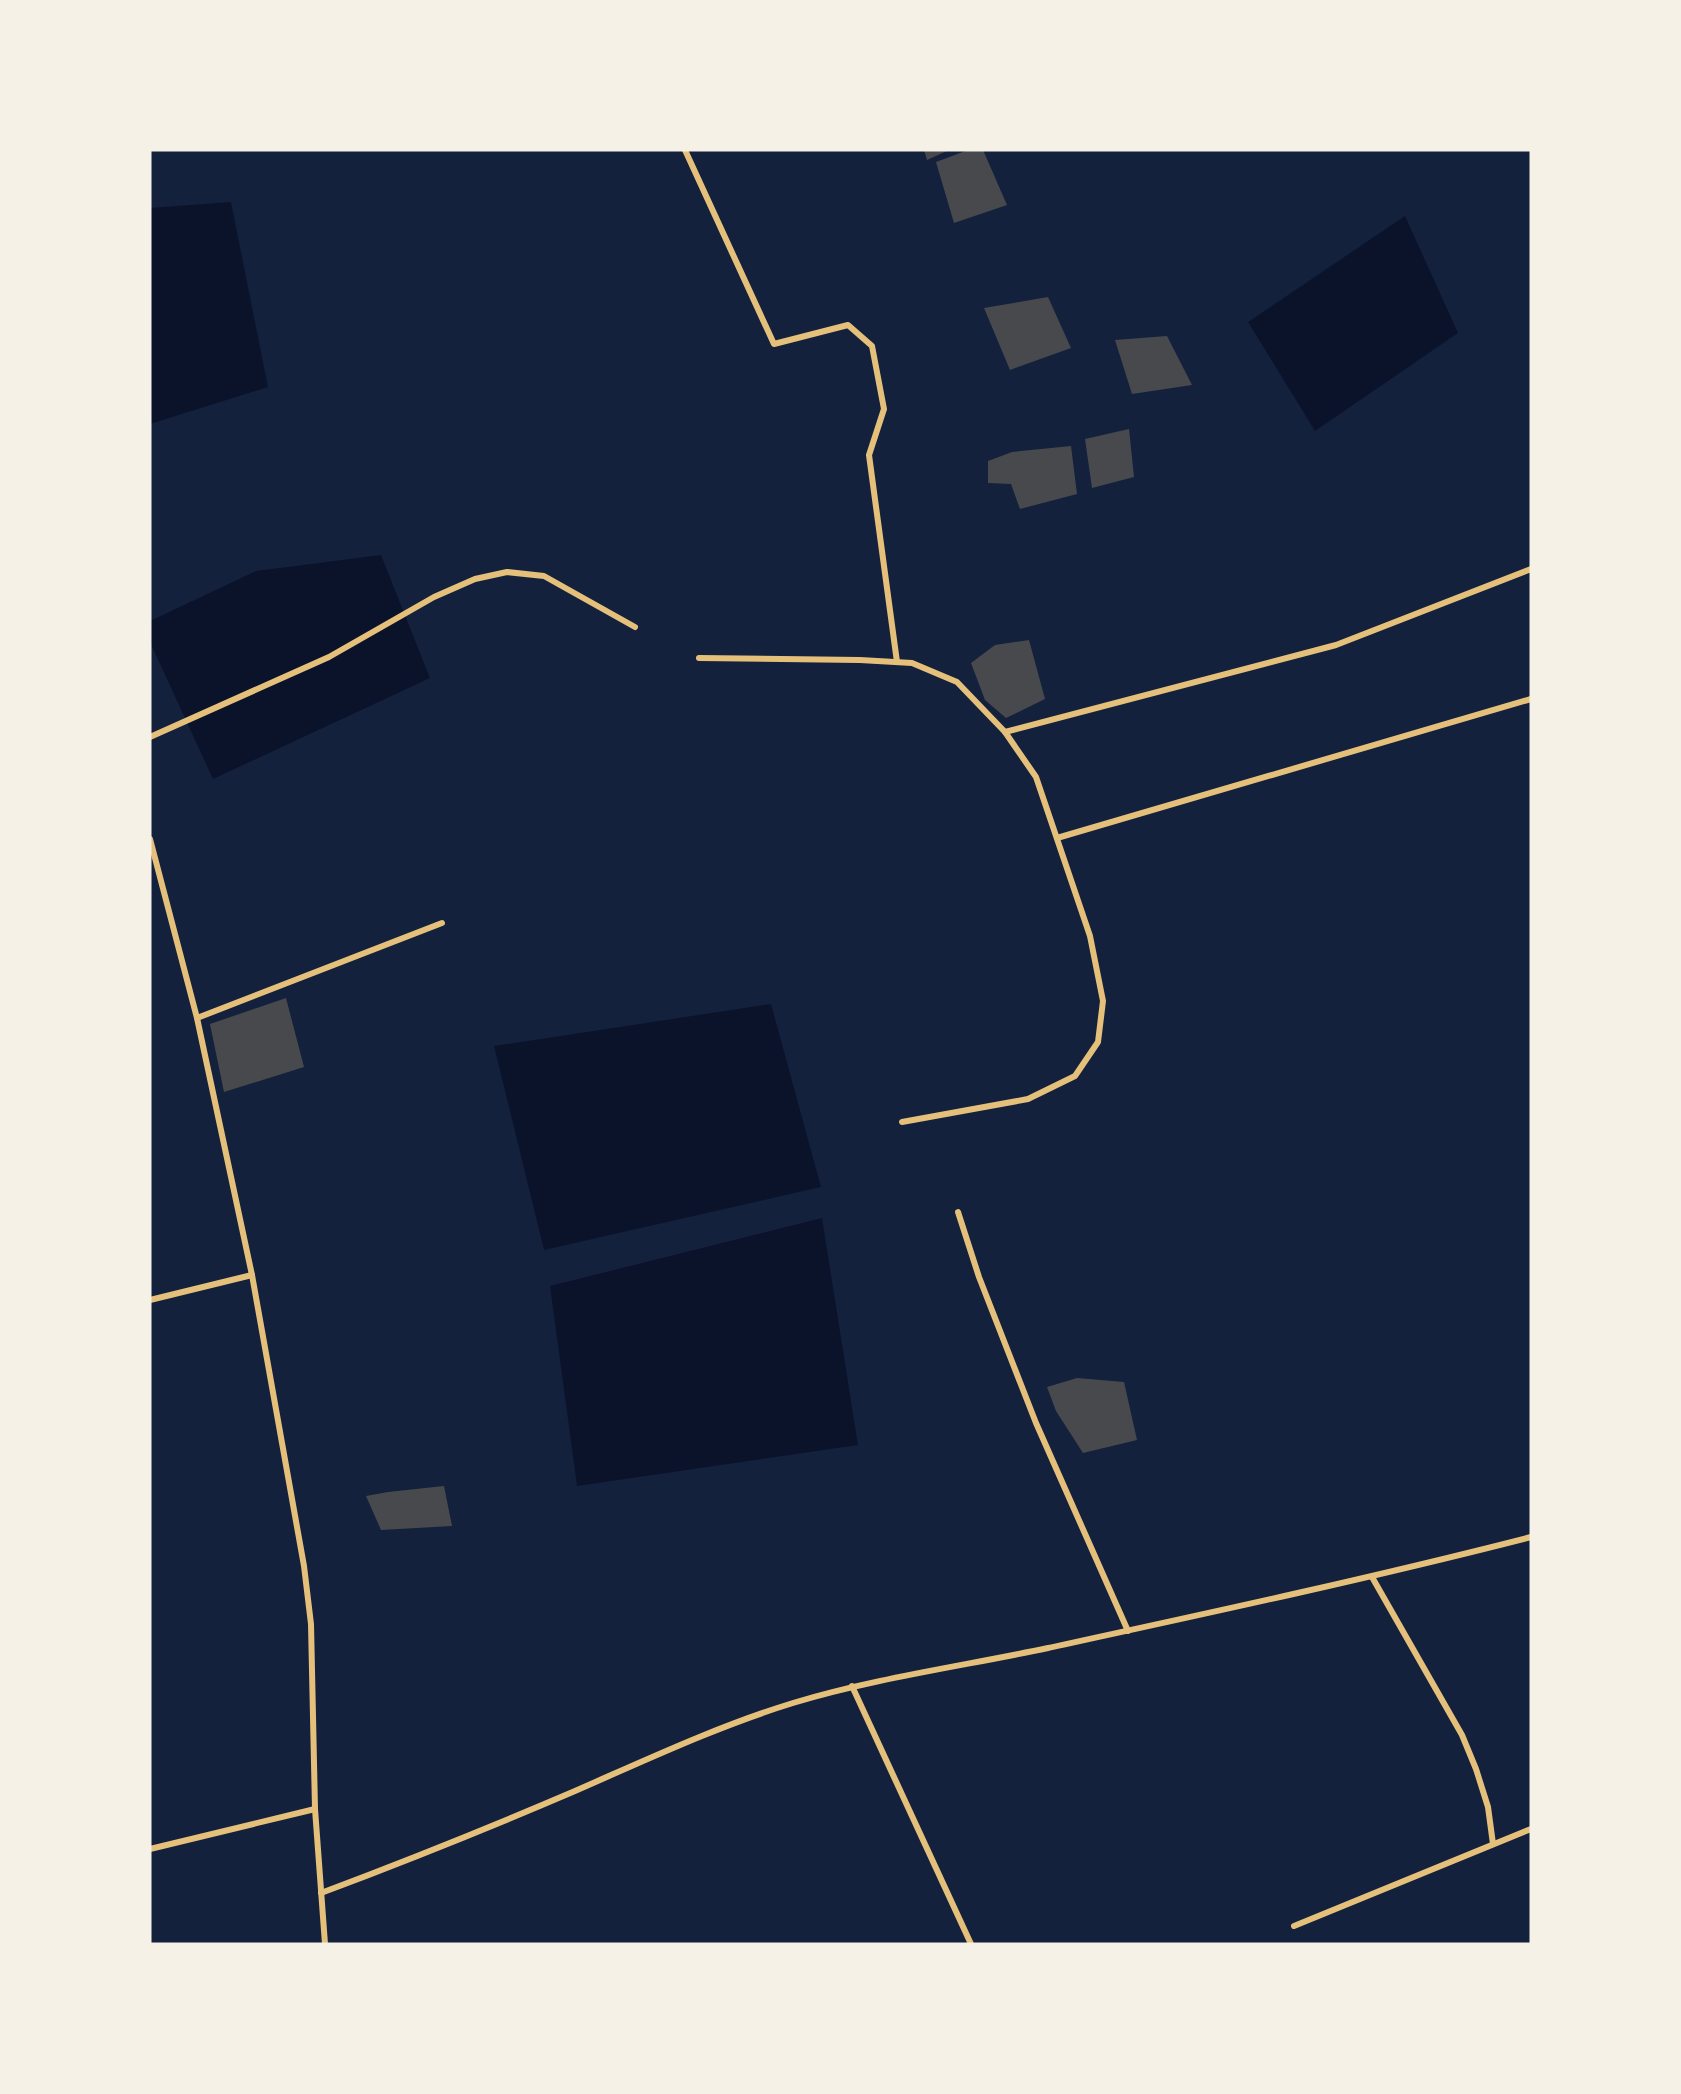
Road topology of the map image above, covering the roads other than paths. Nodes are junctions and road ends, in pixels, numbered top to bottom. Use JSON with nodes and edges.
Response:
{"nodes":[{"id":1,"x":685,"y":150,"type":"edge"},
{"id":2,"x":1531,"y":569,"type":"edge"},
{"id":3,"x":635,"y":627,"type":"dead end"},
{"id":4,"x":699,"y":658,"type":"dead end"},
{"id":5,"x":897,"y":662,"type":"junction"},
{"id":6,"x":1531,"y":699,"type":"edge"},
{"id":7,"x":1005,"y":732,"type":"junction"},
{"id":8,"x":150,"y":737,"type":"edge"},
{"id":9,"x":1057,"y":838,"type":"junction"},
{"id":10,"x":150,"y":839,"type":"edge"},
{"id":11,"x":442,"y":923,"type":"dead end"},
{"id":12,"x":197,"y":1018,"type":"junction"},
{"id":13,"x":902,"y":1122,"type":"dead end"},
{"id":14,"x":958,"y":1212,"type":"dead end"},
{"id":15,"x":252,"y":1275,"type":"junction"},
{"id":16,"x":150,"y":1300,"type":"edge"},
{"id":17,"x":1531,"y":1537,"type":"edge"},
{"id":18,"x":1372,"y":1577,"type":"junction"},
{"id":19,"x":1128,"y":1631,"type":"junction"},
{"id":20,"x":852,"y":1686,"type":"junction"},
{"id":21,"x":315,"y":1809,"type":"junction"},
{"id":22,"x":1531,"y":1829,"type":"edge"},
{"id":23,"x":1493,"y":1844,"type":"junction"},
{"id":24,"x":150,"y":1849,"type":"edge"},
{"id":25,"x":321,"y":1893,"type":"junction"},
{"id":26,"x":1294,"y":1926,"type":"dead end"},
{"id":27,"x":325,"y":1944,"type":"edge"},
{"id":28,"x":970,"y":1944,"type":"edge"}],
"edges":[{"from":1,"to":5,"type":"street"},
{"from":2,"to":7,"type":"street"},
{"from":3,"to":8,"type":"street"},
{"from":4,"to":5,"type":"street"},
{"from":5,"to":7,"type":"street"},
{"from":6,"to":9,"type":"street"},
{"from":7,"to":9,"type":"street"},
{"from":9,"to":13,"type":"street"},
{"from":10,"to":12,"type":"street"},
{"from":11,"to":12,"type":"street"},
{"from":12,"to":15,"type":"street"},
{"from":14,"to":19,"type":"street"},
{"from":15,"to":16,"type":"street"},
{"from":15,"to":21,"type":"street"},
{"from":17,"to":18,"type":"street"},
{"from":18,"to":19,"type":"street"},
{"from":18,"to":23,"type":"street"},
{"from":19,"to":20,"type":"street"},
{"from":20,"to":25,"type":"street"},
{"from":20,"to":28,"type":"street"},
{"from":21,"to":24,"type":"street"},
{"from":21,"to":25,"type":"street"},
{"from":22,"to":23,"type":"street"},
{"from":23,"to":26,"type":"street"},
{"from":25,"to":27,"type":"street"}]}
